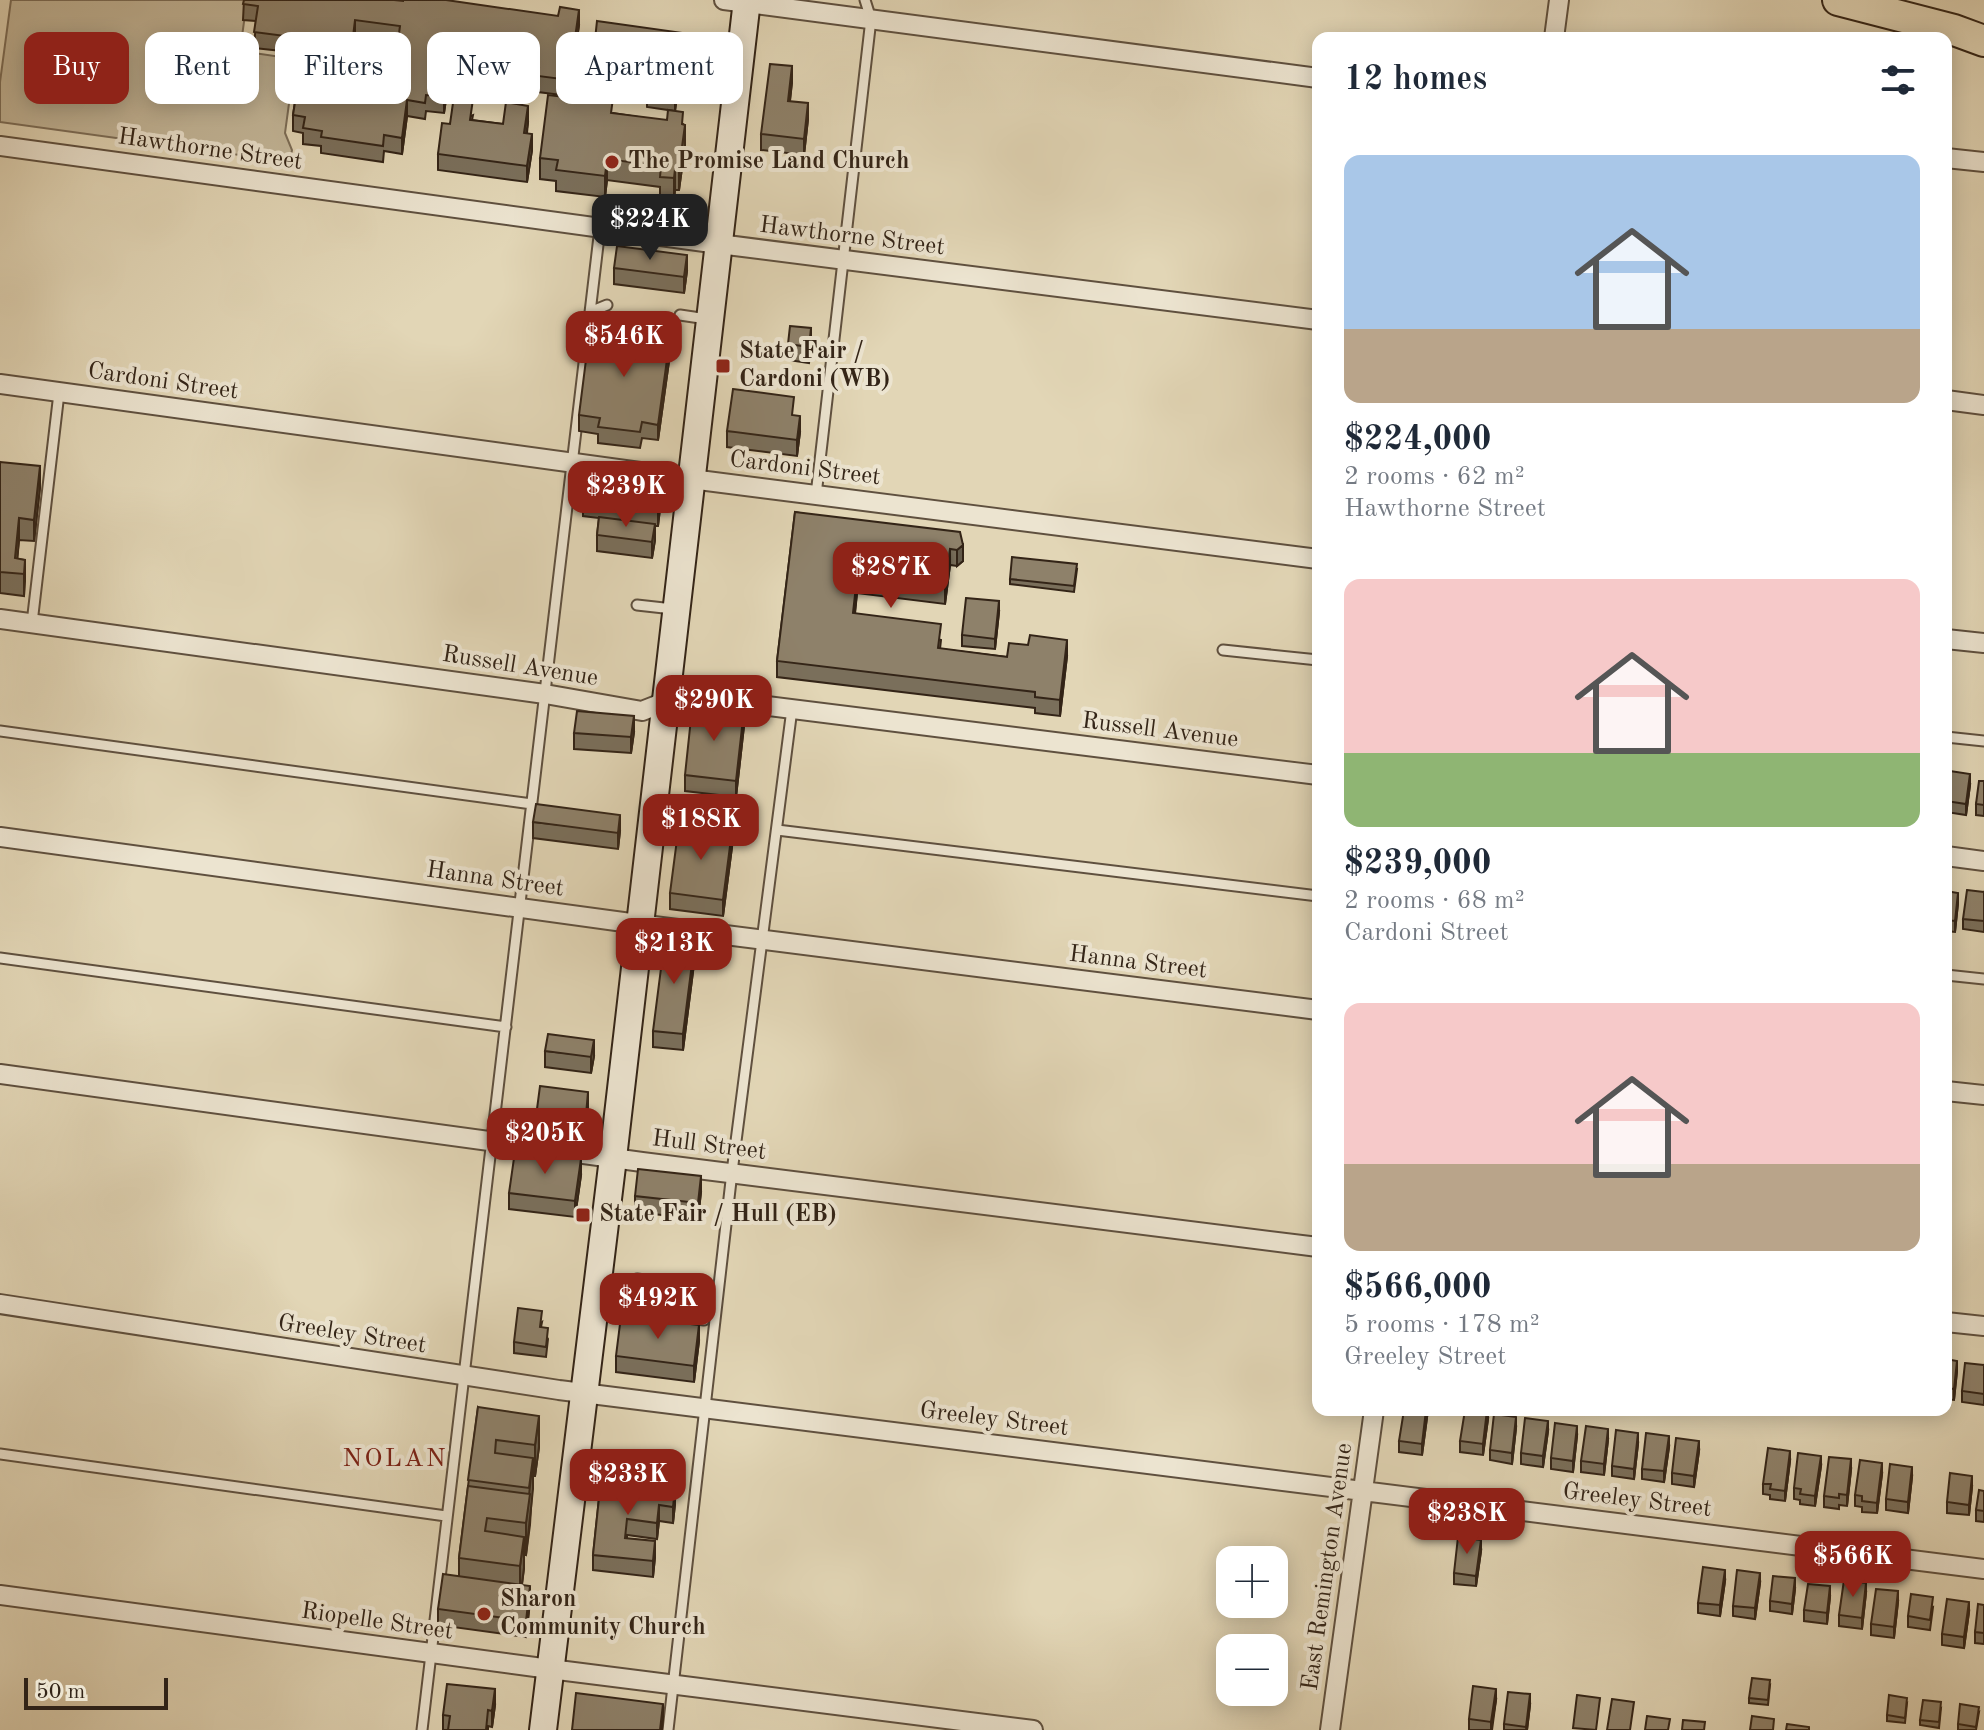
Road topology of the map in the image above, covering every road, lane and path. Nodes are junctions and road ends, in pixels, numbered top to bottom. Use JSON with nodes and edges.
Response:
{"nodes":[{"id":1,"x":865,"y":0,"type":"edge"},
{"id":2,"x":1559,"y":0,"type":"edge"},
{"id":3,"x":1838,"y":0,"type":"edge"},
{"id":4,"x":739,"y":1,"type":"edge"},
{"id":5,"x":871,"y":19,"type":"junction"},
{"id":6,"x":1555,"y":32,"type":"edge"},
{"id":7,"x":1984,"y":41,"type":"edge"},
{"id":8,"x":1312,"y":77,"type":"edge"},
{"id":9,"x":0,"y":146,"type":"edge"},
{"id":10,"x":1952,"y":159,"type":"edge"},
{"id":11,"x":1984,"y":162,"type":"edge"},
{"id":12,"x":600,"y":228,"type":"junction"},
{"id":13,"x":719,"y":244,"type":"junction"},
{"id":14,"x":842,"y":259,"type":"junction"},
{"id":15,"x":607,"y":305,"type":"dead end"},
{"id":16,"x":590,"y":312,"type":"junction"},
{"id":17,"x":680,"y":315,"type":"dead end"},
{"id":18,"x":1312,"y":319,"type":"edge"},
{"id":19,"x":710,"y":320,"type":"junction"},
{"id":20,"x":0,"y":384,"type":"edge"},
{"id":21,"x":59,"y":393,"type":"junction"},
{"id":22,"x":1952,"y":401,"type":"edge"},
{"id":23,"x":1984,"y":405,"type":"edge"},
{"id":24,"x":571,"y":462,"type":"junction"},
{"id":25,"x":691,"y":479,"type":"junction"},
{"id":26,"x":816,"y":495,"type":"junction"},
{"id":27,"x":1312,"y":558,"type":"edge"},
{"id":28,"x":637,"y":605,"type":"dead end"},
{"id":29,"x":676,"y":609,"type":"junction"},
{"id":30,"x":0,"y":619,"type":"edge"},
{"id":31,"x":32,"y":623,"type":"junction"},
{"id":32,"x":1952,"y":640,"type":"edge"},
{"id":33,"x":1984,"y":643,"type":"edge"},
{"id":34,"x":1223,"y":650,"type":"dead end"},
{"id":35,"x":1312,"y":659,"type":"edge"},
{"id":36,"x":545,"y":694,"type":"junction"},
{"id":37,"x":665,"y":702,"type":"junction"},
{"id":38,"x":792,"y":709,"type":"junction"},
{"id":39,"x":0,"y":731,"type":"edge"},
{"id":40,"x":1952,"y":738,"type":"edge"},
{"id":41,"x":1984,"y":741,"type":"edge"},
{"id":42,"x":1312,"y":774,"type":"edge"},
{"id":43,"x":532,"y":804,"type":"junction"},
{"id":44,"x":777,"y":830,"type":"junction"},
{"id":45,"x":0,"y":837,"type":"edge"},
{"id":46,"x":1952,"y":857,"type":"edge"},
{"id":47,"x":1984,"y":861,"type":"edge"},
{"id":48,"x":1312,"y":895,"type":"edge"},
{"id":49,"x":521,"y":908,"type":"junction"},
{"id":50,"x":638,"y":924,"type":"junction"},
{"id":51,"x":764,"y":939,"type":"junction"},
{"id":52,"x":0,"y":958,"type":"edge"},
{"id":53,"x":1952,"y":976,"type":"edge"},
{"id":54,"x":1984,"y":979,"type":"edge"},
{"id":55,"x":1312,"y":1009,"type":"edge"},
{"id":56,"x":506,"y":1027,"type":"junction"},
{"id":57,"x":0,"y":1074,"type":"edge"},
{"id":58,"x":1952,"y":1092,"type":"edge"},
{"id":59,"x":1984,"y":1095,"type":"edge"},
{"id":60,"x":492,"y":1141,"type":"junction"},
{"id":61,"x":613,"y":1158,"type":"junction"},
{"id":62,"x":732,"y":1172,"type":"junction"},
{"id":63,"x":1312,"y":1246,"type":"edge"},
{"id":64,"x":0,"y":1304,"type":"edge"},
{"id":65,"x":593,"y":1306,"type":"junction"},
{"id":66,"x":632,"y":1310,"type":"junction"},
{"id":67,"x":1952,"y":1323,"type":"edge"},
{"id":68,"x":1984,"y":1326,"type":"edge"},
{"id":69,"x":462,"y":1377,"type":"junction"},
{"id":70,"x":584,"y":1393,"type":"junction"},
{"id":71,"x":706,"y":1408,"type":"junction"},
{"id":72,"x":1373,"y":1416,"type":"edge"},
{"id":73,"x":0,"y":1454,"type":"edge"},
{"id":74,"x":1363,"y":1490,"type":"junction"},
{"id":75,"x":446,"y":1516,"type":"junction"},
{"id":76,"x":1984,"y":1569,"type":"edge"},
{"id":77,"x":0,"y":1595,"type":"edge"},
{"id":78,"x":430,"y":1653,"type":"junction"},
{"id":79,"x":550,"y":1669,"type":"junction"},
{"id":80,"x":673,"y":1685,"type":"junction"},
{"id":81,"x":422,"y":1730,"type":"edge"},
{"id":82,"x":543,"y":1730,"type":"edge"},
{"id":83,"x":668,"y":1730,"type":"edge"},
{"id":84,"x":1033,"y":1730,"type":"edge"},
{"id":85,"x":1330,"y":1730,"type":"edge"}],
"edges":[{"from":1,"to":5,"type":"lane"},
{"from":2,"to":6,"type":"street"},
{"from":3,"to":7,"type":"main road"},
{"from":4,"to":5,"type":"street"},
{"from":4,"to":13,"type":"street"},
{"from":5,"to":8,"type":"street"},
{"from":5,"to":14,"type":"lane"},
{"from":9,"to":12,"type":"street","name":"Hawthorne Street"},
{"from":10,"to":11,"type":"street"},
{"from":12,"to":13,"type":"street","name":"Hawthorne Street"},
{"from":12,"to":16,"type":"lane"},
{"from":13,"to":14,"type":"street","name":"Hawthorne Street"},
{"from":13,"to":19,"type":"street"},
{"from":14,"to":18,"type":"street","name":"Hawthorne Street"},
{"from":14,"to":26,"type":"lane"},
{"from":15,"to":16,"type":"lane"},
{"from":16,"to":24,"type":"lane"},
{"from":17,"to":19,"type":"lane"},
{"from":19,"to":25,"type":"street"},
{"from":20,"to":21,"type":"street","name":"Cardoni Street"},
{"from":21,"to":24,"type":"street","name":"Cardoni Street"},
{"from":21,"to":31,"type":"lane"},
{"from":22,"to":23,"type":"street"},
{"from":24,"to":25,"type":"street","name":"Cardoni Street"},
{"from":24,"to":36,"type":"lane"},
{"from":25,"to":26,"type":"street","name":"Cardoni Street"},
{"from":25,"to":29,"type":"street"},
{"from":26,"to":27,"type":"street","name":"Cardoni Street"},
{"from":28,"to":29,"type":"lane"},
{"from":29,"to":37,"type":"street"},
{"from":30,"to":31,"type":"street","name":"Russell Avenue"},
{"from":31,"to":36,"type":"street","name":"Russell Avenue"},
{"from":32,"to":33,"type":"street"},
{"from":34,"to":35,"type":"lane"},
{"from":36,"to":37,"type":"street","name":"Russell Avenue"},
{"from":36,"to":43,"type":"lane"},
{"from":37,"to":38,"type":"street","name":"Russell Avenue"},
{"from":37,"to":50,"type":"street"},
{"from":38,"to":42,"type":"street","name":"Russell Avenue"},
{"from":38,"to":44,"type":"lane"},
{"from":39,"to":43,"type":"lane"},
{"from":40,"to":41,"type":"lane"},
{"from":43,"to":49,"type":"lane"},
{"from":44,"to":48,"type":"lane"},
{"from":44,"to":51,"type":"lane"},
{"from":45,"to":49,"type":"street","name":"Hanna Street"},
{"from":46,"to":47,"type":"street"},
{"from":49,"to":50,"type":"street","name":"Hanna Street"},
{"from":49,"to":56,"type":"lane"},
{"from":50,"to":51,"type":"street","name":"Hanna Street"},
{"from":50,"to":61,"type":"street"},
{"from":51,"to":55,"type":"street","name":"Hanna Street"},
{"from":51,"to":62,"type":"lane"},
{"from":52,"to":56,"type":"lane"},
{"from":53,"to":54,"type":"lane"},
{"from":56,"to":60,"type":"lane"},
{"from":57,"to":60,"type":"street","name":"Hull Street"},
{"from":58,"to":59,"type":"street"},
{"from":60,"to":61,"type":"street","name":"Hull Street"},
{"from":60,"to":69,"type":"lane"},
{"from":61,"to":62,"type":"street","name":"Hull Street"},
{"from":61,"to":65,"type":"street"},
{"from":62,"to":63,"type":"street","name":"Hull Street"},
{"from":62,"to":71,"type":"lane"},
{"from":64,"to":69,"type":"street","name":"Greeley Street"},
{"from":65,"to":66,"type":"lane"},
{"from":65,"to":70,"type":"street"},
{"from":66,"to":66,"type":"lane"},
{"from":67,"to":68,"type":"street"},
{"from":69,"to":70,"type":"street","name":"Greeley Street"},
{"from":69,"to":75,"type":"lane"},
{"from":70,"to":71,"type":"street","name":"Greeley Street"},
{"from":70,"to":79,"type":"street"},
{"from":71,"to":74,"type":"street","name":"Greeley Street"},
{"from":71,"to":80,"type":"lane"},
{"from":72,"to":74,"type":"street","name":"East Remington Avenue"},
{"from":73,"to":75,"type":"lane"},
{"from":74,"to":76,"type":"street","name":"Greeley Street"},
{"from":74,"to":85,"type":"street","name":"East Remington Avenue"},
{"from":75,"to":78,"type":"lane"},
{"from":77,"to":78,"type":"street","name":"Riopelle Street"},
{"from":78,"to":79,"type":"street","name":"Riopelle Street"},
{"from":78,"to":81,"type":"lane"},
{"from":79,"to":80,"type":"street","name":"Riopelle Street"},
{"from":79,"to":82,"type":"street"},
{"from":80,"to":83,"type":"lane"},
{"from":80,"to":84,"type":"street","name":"Riopelle Street"}]}
